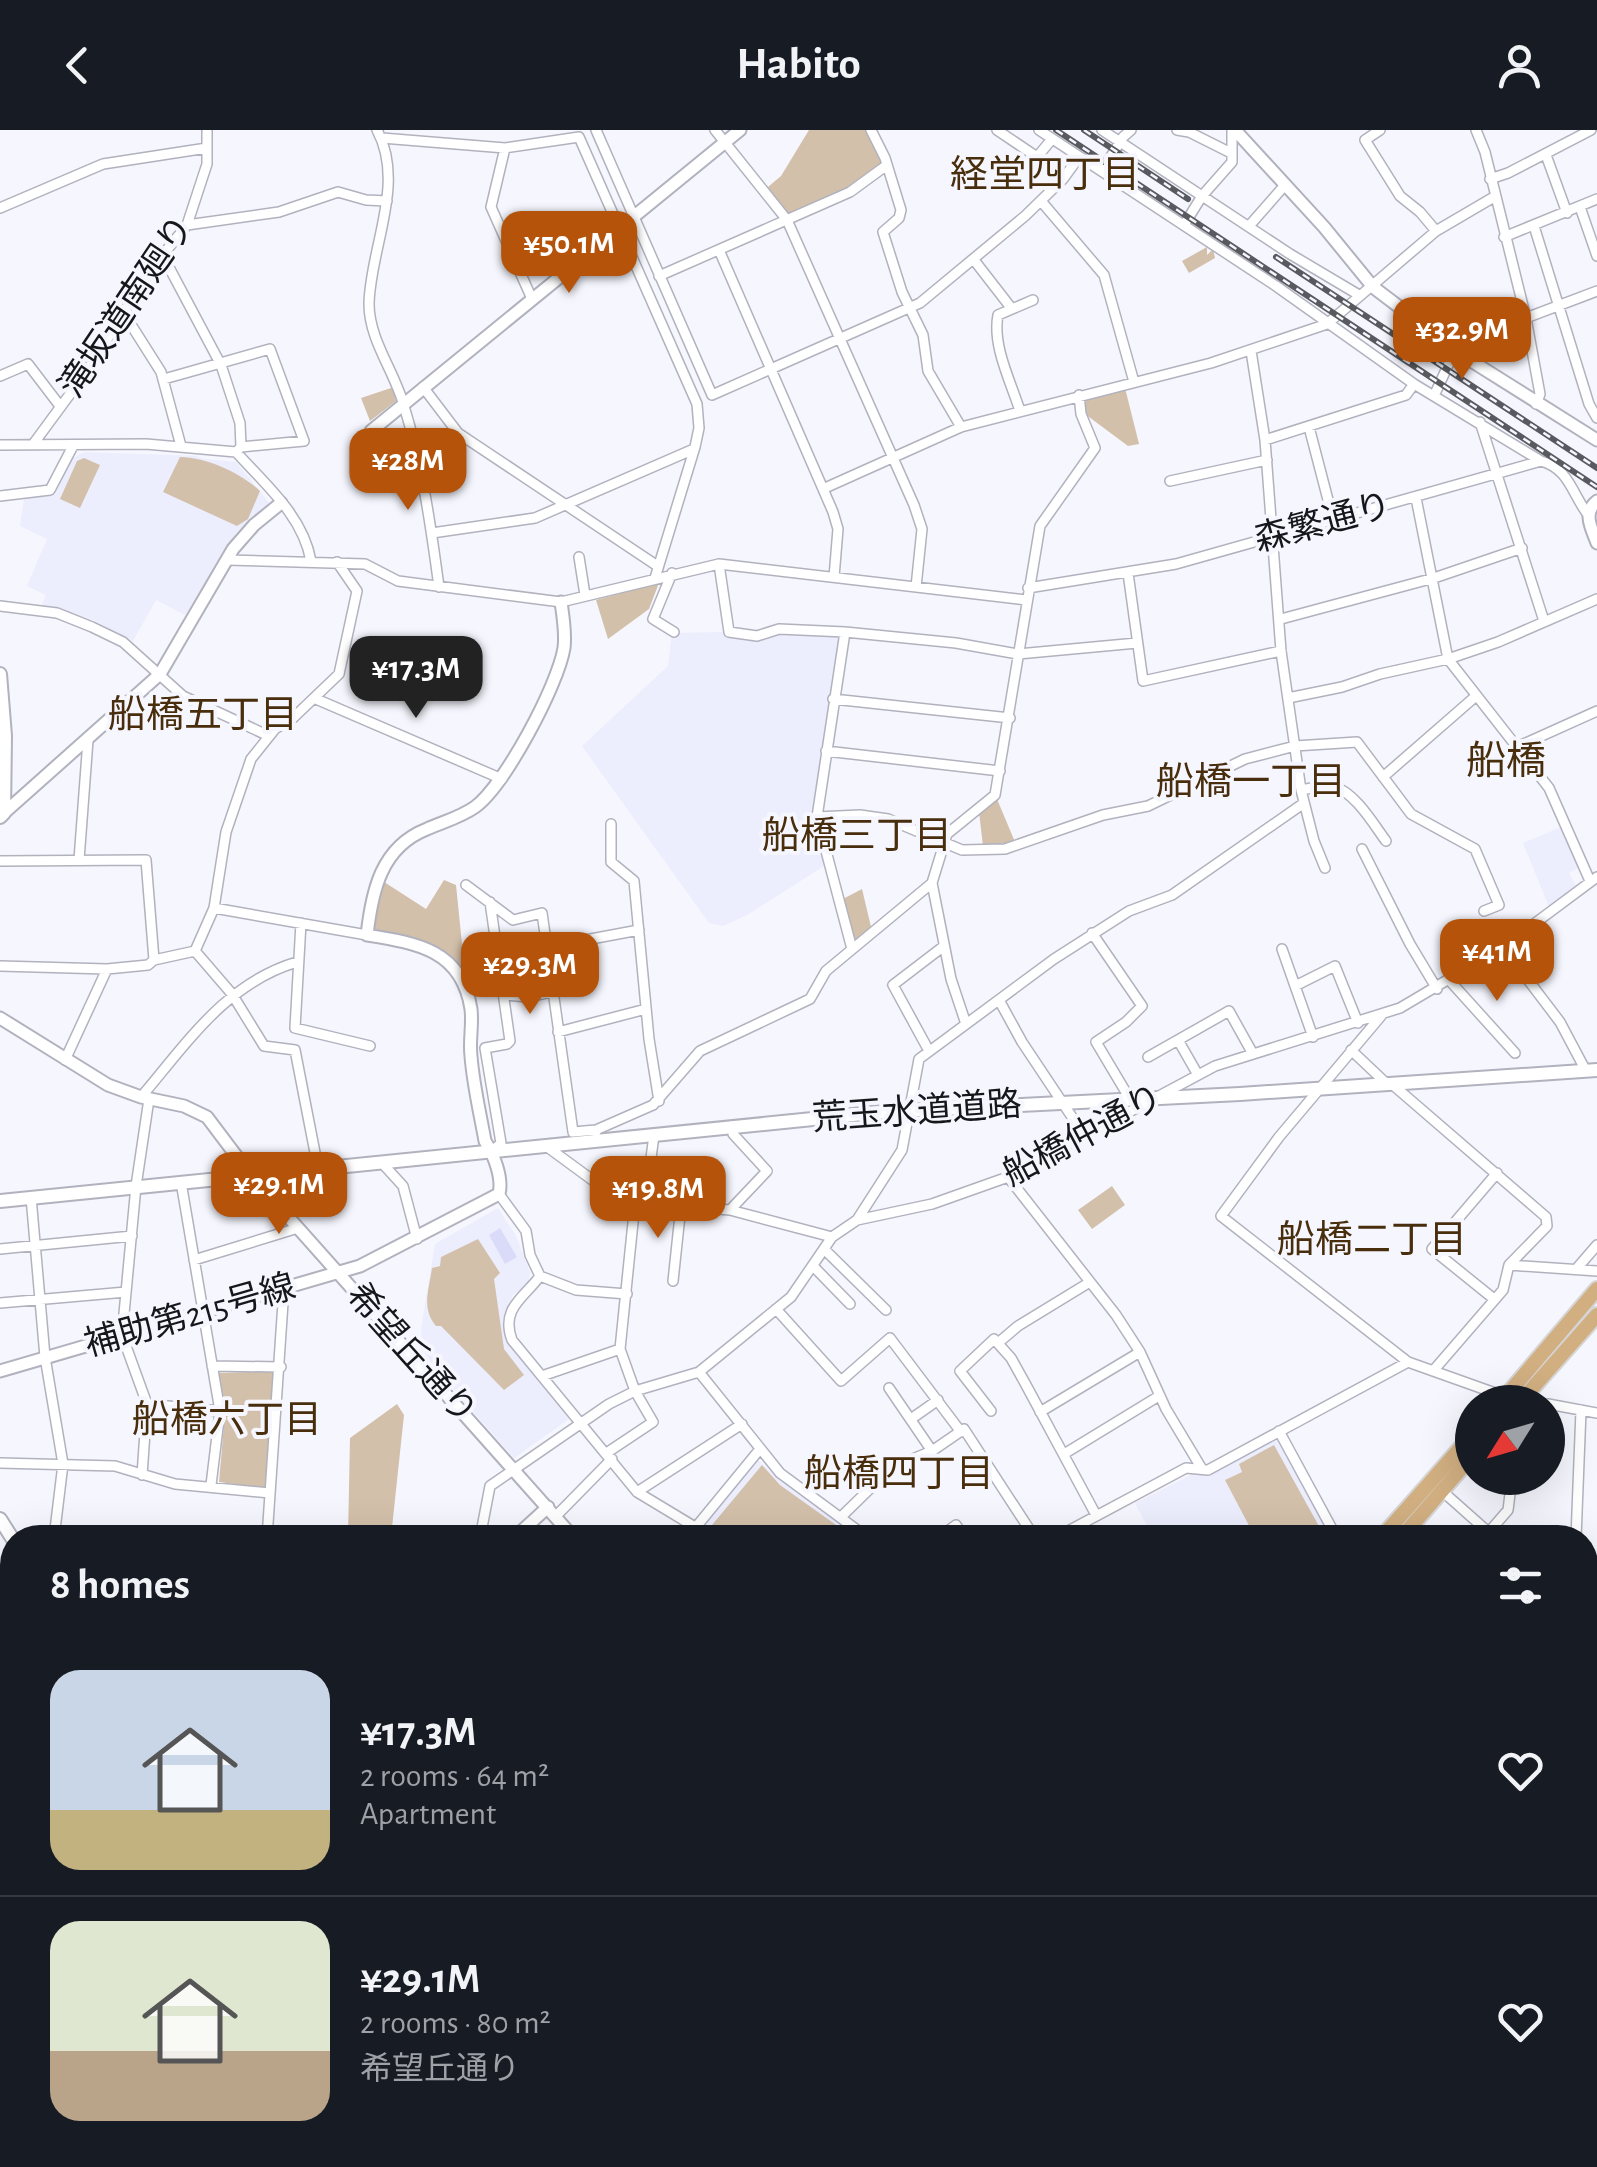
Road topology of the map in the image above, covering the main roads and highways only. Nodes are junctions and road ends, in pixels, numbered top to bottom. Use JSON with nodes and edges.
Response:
{"nodes":[{"id":1,"x":0,"y":674,"type":"edge"},
{"id":2,"x":2,"y":719,"type":"edge"},
{"id":3,"x":2,"y":815,"type":"edge"},
{"id":4,"x":1591,"y":1070,"type":"edge"},
{"id":5,"x":0,"y":1201,"type":"edge"},
{"id":6,"x":1597,"y":1288,"type":"edge"},
{"id":7,"x":1597,"y":1315,"type":"edge"},
{"id":8,"x":1515,"y":1385,"type":"edge"},
{"id":9,"x":1541,"y":1385,"type":"edge"},
{"id":10,"x":1455,"y":1460,"type":"edge"},
{"id":11,"x":1455,"y":1471,"type":"edge"},
{"id":12,"x":1437,"y":1486,"type":"junction"},
{"id":13,"x":1395,"y":1525,"type":"edge"},
{"id":14,"x":1411,"y":1525,"type":"edge"}],
"edges":[{"from":1,"to":2,"type":"main road"},
{"from":2,"to":3,"type":"main road"},
{"from":4,"to":5,"type":"main road","name":"荒玉水道道路"},
{"from":6,"to":8,"type":"main road"},
{"from":7,"to":9,"type":"main road"},
{"from":10,"to":12,"type":"main road"},
{"from":11,"to":12,"type":"main road"},
{"from":12,"to":13,"type":"main road"},
{"from":12,"to":14,"type":"main road"}]}
